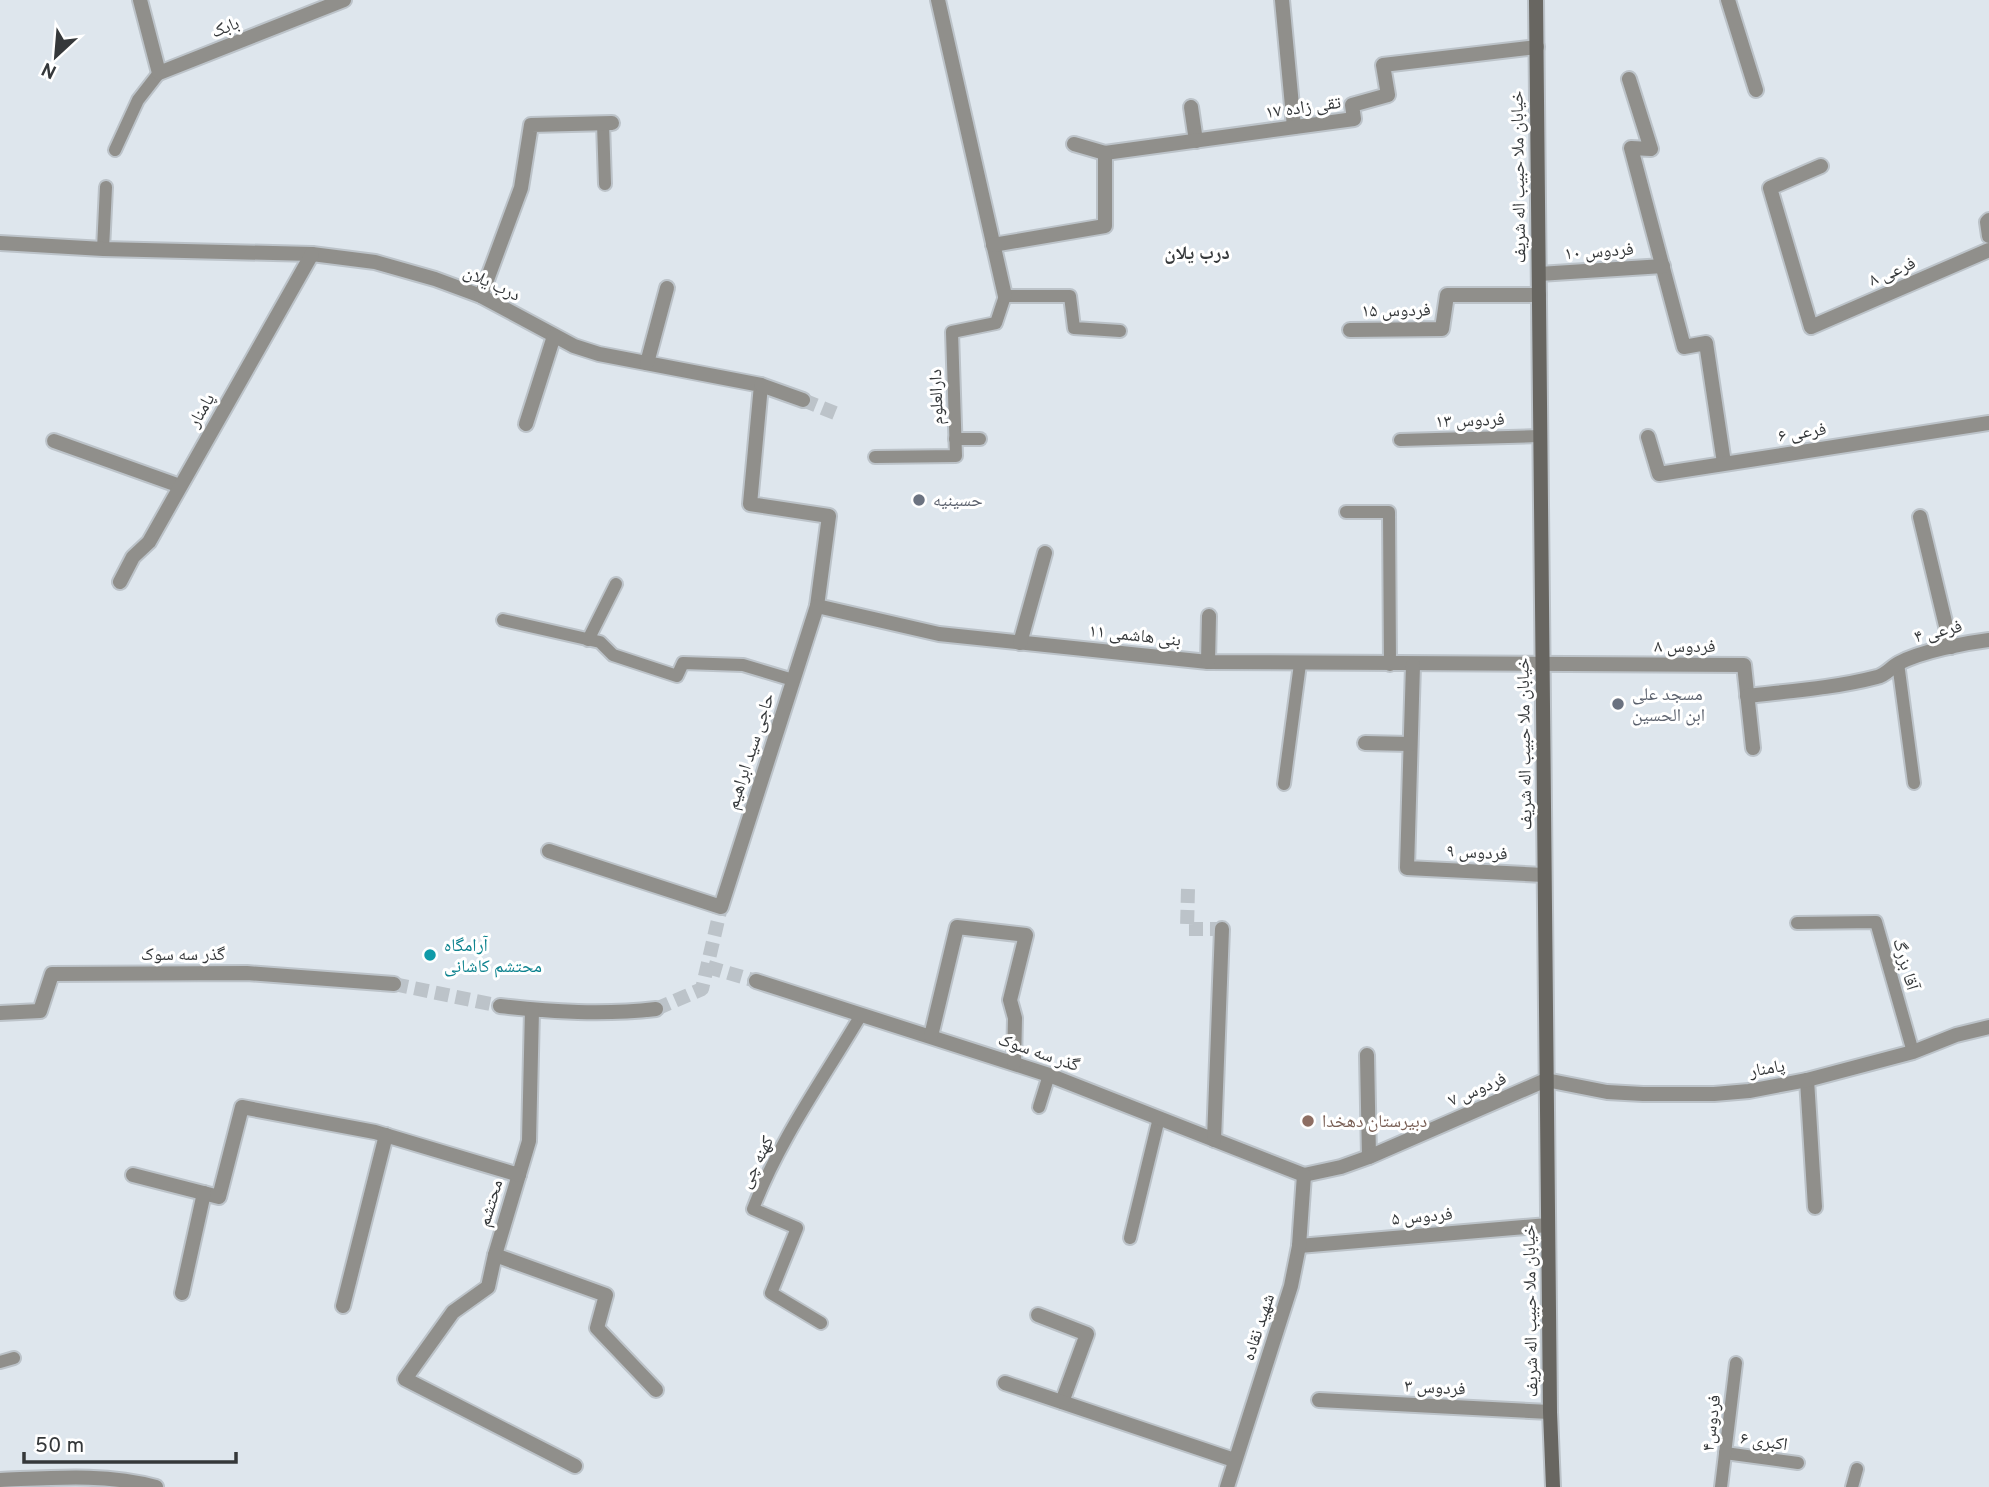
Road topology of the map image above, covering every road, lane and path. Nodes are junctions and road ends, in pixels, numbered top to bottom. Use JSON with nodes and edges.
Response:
{"nodes":[{"id":1,"x":140,"y":0,"type":"edge"},
{"id":2,"x":344,"y":0,"type":"edge"},
{"id":3,"x":938,"y":0,"type":"edge"},
{"id":4,"x":1282,"y":0,"type":"edge"},
{"id":5,"x":1536,"y":0,"type":"edge"},
{"id":6,"x":1728,"y":0,"type":"edge"},
{"id":7,"x":1536,"y":47,"type":"junction"},
{"id":8,"x":159,"y":73,"type":"junction"},
{"id":9,"x":1629,"y":79,"type":"dead end"},
{"id":10,"x":1756,"y":90,"type":"dead end"},
{"id":11,"x":1191,"y":107,"type":"dead end"},
{"id":12,"x":607,"y":123,"type":"joint"},
{"id":13,"x":1294,"y":127,"type":"junction"},
{"id":14,"x":1196,"y":141,"type":"junction"},
{"id":15,"x":1074,"y":144,"type":"dead end"},
{"id":16,"x":116,"y":150,"type":"dead end"},
{"id":17,"x":1105,"y":152,"type":"junction"},
{"id":18,"x":1821,"y":166,"type":"dead end"},
{"id":19,"x":605,"y":184,"type":"dead end"},
{"id":20,"x":106,"y":187,"type":"dead end"},
{"id":21,"x":0,"y":243,"type":"edge"},
{"id":22,"x":993,"y":245,"type":"junction"},
{"id":23,"x":103,"y":249,"type":"junction"},
{"id":24,"x":1989,"y":250,"type":"edge"},
{"id":25,"x":312,"y":254,"type":"junction"},
{"id":26,"x":1662,"y":266,"type":"junction"},
{"id":27,"x":1539,"y":274,"type":"junction"},
{"id":28,"x":667,"y":288,"type":"dead end"},
{"id":29,"x":1539,"y":295,"type":"junction"},
{"id":30,"x":481,"y":296,"type":"junction"},
{"id":31,"x":1004,"y":296,"type":"junction"},
{"id":32,"x":1350,"y":330,"type":"dead end"},
{"id":33,"x":1120,"y":331,"type":"dead end"},
{"id":34,"x":554,"y":336,"type":"junction"},
{"id":35,"x":647,"y":363,"type":"junction"},
{"id":36,"x":761,"y":385,"type":"junction"},
{"id":37,"x":803,"y":400,"type":"tunnel mouth"},
{"id":38,"x":1989,"y":423,"type":"edge"},
{"id":39,"x":526,"y":424,"type":"dead end"},
{"id":40,"x":1540,"y":436,"type":"junction"},
{"id":41,"x":1648,"y":436,"type":"dead end"},
{"id":42,"x":955,"y":439,"type":"junction"},
{"id":43,"x":980,"y":439,"type":"dead end"},
{"id":44,"x":1400,"y":440,"type":"dead end"},
{"id":45,"x":54,"y":442,"type":"dead end"},
{"id":46,"x":875,"y":457,"type":"dead end"},
{"id":47,"x":1724,"y":463,"type":"junction"},
{"id":48,"x":180,"y":486,"type":"junction"},
{"id":49,"x":1346,"y":512,"type":"dead end"},
{"id":50,"x":1920,"y":517,"type":"dead end"},
{"id":51,"x":1045,"y":553,"type":"dead end"},
{"id":52,"x":120,"y":582,"type":"dead end"},
{"id":53,"x":616,"y":584,"type":"dead end"},
{"id":54,"x":817,"y":606,"type":"junction"},
{"id":55,"x":1209,"y":616,"type":"dead end"},
{"id":56,"x":503,"y":620,"type":"dead end"},
{"id":57,"x":588,"y":640,"type":"junction"},
{"id":58,"x":1989,"y":640,"type":"edge"},
{"id":59,"x":1020,"y":643,"type":"junction"},
{"id":60,"x":1951,"y":647,"type":"junction"},
{"id":61,"x":1208,"y":662,"type":"junction"},
{"id":62,"x":1898,"y":663,"type":"junction"},
{"id":63,"x":1300,"y":664,"type":"junction"},
{"id":64,"x":1390,"y":665,"type":"junction"},
{"id":65,"x":1413,"y":665,"type":"junction"},
{"id":66,"x":1542,"y":666,"type":"junction"},
{"id":67,"x":793,"y":680,"type":"junction"},
{"id":68,"x":1747,"y":696,"type":"junction"},
{"id":69,"x":1365,"y":743,"type":"dead end"},
{"id":70,"x":1410,"y":744,"type":"junction"},
{"id":71,"x":1753,"y":748,"type":"dead end"},
{"id":72,"x":1914,"y":783,"type":"dead end"},
{"id":73,"x":1284,"y":784,"type":"dead end"},
{"id":74,"x":549,"y":851,"type":"dead end"},
{"id":75,"x":1544,"y":875,"type":"junction"},
{"id":76,"x":1797,"y":923,"type":"dead end"},
{"id":77,"x":1222,"y":929,"type":"dead end"},
{"id":78,"x":755,"y":981,"type":"tunnel mouth"},
{"id":79,"x":394,"y":984,"type":"tunnel mouth"},
{"id":80,"x":500,"y":1006,"type":"tunnel mouth"},
{"id":81,"x":656,"y":1009,"type":"tunnel mouth"},
{"id":82,"x":532,"y":1010,"type":"junction"},
{"id":83,"x":0,"y":1013,"type":"edge"},
{"id":84,"x":861,"y":1014,"type":"junction"},
{"id":85,"x":1989,"y":1027,"type":"edge"},
{"id":86,"x":931,"y":1037,"type":"junction"},
{"id":87,"x":1913,"y":1052,"type":"junction"},
{"id":88,"x":1367,"y":1055,"type":"dead end"},
{"id":89,"x":1014,"y":1063,"type":"junction"},
{"id":90,"x":1049,"y":1075,"type":"junction"},
{"id":91,"x":1546,"y":1080,"type":"junction"},
{"id":92,"x":1807,"y":1080,"type":"junction"},
{"id":93,"x":1039,"y":1107,"type":"dead end"},
{"id":94,"x":1159,"y":1118,"type":"junction"},
{"id":95,"x":386,"y":1135,"type":"junction"},
{"id":96,"x":1214,"y":1140,"type":"junction"},
{"id":97,"x":1369,"y":1157,"type":"junction"},
{"id":98,"x":133,"y":1175,"type":"dead end"},
{"id":99,"x":519,"y":1175,"type":"junction"},
{"id":100,"x":1304,"y":1175,"type":"junction"},
{"id":101,"x":204,"y":1193,"type":"junction"},
{"id":102,"x":1815,"y":1207,"type":"dead end"},
{"id":103,"x":1548,"y":1225,"type":"junction"},
{"id":104,"x":1130,"y":1238,"type":"dead end"},
{"id":105,"x":1299,"y":1246,"type":"junction"},
{"id":106,"x":495,"y":1255,"type":"junction"},
{"id":107,"x":182,"y":1293,"type":"dead end"},
{"id":108,"x":343,"y":1306,"type":"dead end"},
{"id":109,"x":1038,"y":1315,"type":"dead end"},
{"id":110,"x":821,"y":1323,"type":"dead end"},
{"id":111,"x":14,"y":1358,"type":"dead end"},
{"id":112,"x":0,"y":1362,"type":"edge"},
{"id":113,"x":1736,"y":1363,"type":"dead end"},
{"id":114,"x":1005,"y":1382,"type":"dead end"},
{"id":115,"x":656,"y":1390,"type":"dead end"},
{"id":116,"x":1319,"y":1400,"type":"dead end"},
{"id":117,"x":1062,"y":1402,"type":"junction"},
{"id":118,"x":1550,"y":1412,"type":"junction"},
{"id":119,"x":1725,"y":1453,"type":"junction"},
{"id":120,"x":1234,"y":1460,"type":"junction"},
{"id":121,"x":1798,"y":1463,"type":"dead end"},
{"id":122,"x":575,"y":1465,"type":"dead end"},
{"id":123,"x":1857,"y":1469,"type":"dead end"},
{"id":124,"x":0,"y":1480,"type":"edge"},
{"id":125,"x":156,"y":1487,"type":"edge"},
{"id":126,"x":1227,"y":1487,"type":"edge"},
{"id":127,"x":1553,"y":1487,"type":"edge"},
{"id":128,"x":1721,"y":1487,"type":"edge"},
{"id":129,"x":1852,"y":1487,"type":"edge"}],
"edges":[{"from":1,"to":8,"type":"street"},
{"from":2,"to":8,"type":"street","name":"بابک"},
{"from":3,"to":22,"type":"street"},
{"from":4,"to":13,"type":"street"},
{"from":5,"to":7,"type":"main road","name":"خیابان ملا حبیب اله شریف"},
{"from":6,"to":10,"type":"street"},
{"from":7,"to":13,"type":"street","name":"تقی زاده ۱۷"},
{"from":7,"to":27,"type":"main road","name":"خیابان ملا حبیب اله شریف"},
{"from":8,"to":16,"type":"lane"},
{"from":9,"to":26,"type":"street"},
{"from":11,"to":14,"type":"street"},
{"from":12,"to":19,"type":"lane"},
{"from":12,"to":30,"type":"street"},
{"from":13,"to":14,"type":"street","name":"تقی زاده ۱۷"},
{"from":14,"to":17,"type":"street","name":"تقی زاده ۱۷"},
{"from":15,"to":17,"type":"street"},
{"from":17,"to":22,"type":"street"},
{"from":18,"to":24,"type":"street","name":"فرعی ۸"},
{"from":20,"to":23,"type":"lane"},
{"from":21,"to":23,"type":"street","name":"درب یلان"},
{"from":22,"to":31,"type":"street"},
{"from":23,"to":25,"type":"street","name":"درب یلان"},
{"from":25,"to":30,"type":"street","name":"درب یلان"},
{"from":25,"to":48,"type":"street","name":"پامنار"},
{"from":26,"to":27,"type":"street","name":"فردوس ۱۰"},
{"from":26,"to":47,"type":"street"},
{"from":27,"to":29,"type":"main road","name":"خیابان ملا حبیب اله شریف"},
{"from":28,"to":35,"type":"street"},
{"from":29,"to":32,"type":"street","name":"فردوس ۱۵"},
{"from":29,"to":40,"type":"main road","name":"خیابان ملا حبیب اله شریف"},
{"from":30,"to":34,"type":"street","name":"درب یلان"},
{"from":31,"to":33,"type":"lane"},
{"from":31,"to":42,"type":"lane","name":"دارالعلوم"},
{"from":34,"to":35,"type":"street","name":"درب یلان"},
{"from":34,"to":39,"type":"street"},
{"from":35,"to":36,"type":"street","name":"درب یلان"},
{"from":36,"to":37,"type":"street","name":"درب یلان"},
{"from":36,"to":54,"type":"street"},
{"from":38,"to":47,"type":"street","name":"فرعی ۶"},
{"from":40,"to":44,"type":"lane","name":"فردوس ۱۳"},
{"from":40,"to":66,"type":"main road","name":"خیابان ملا حبیب اله شریف"},
{"from":41,"to":47,"type":"street","name":"فرعی ۶"},
{"from":42,"to":43,"type":"lane"},
{"from":42,"to":46,"type":"lane","name":"دارالعلوم"},
{"from":45,"to":48,"type":"street"},
{"from":48,"to":52,"type":"street","name":"پامنار"},
{"from":49,"to":64,"type":"lane"},
{"from":50,"to":60,"type":"street"},
{"from":51,"to":59,"type":"street"},
{"from":53,"to":57,"type":"lane"},
{"from":54,"to":59,"type":"street","name":"بنی هاشمی ۱۱"},
{"from":54,"to":67,"type":"street","name":"حاجی سید ابراهیم"},
{"from":55,"to":61,"type":"street"},
{"from":56,"to":57,"type":"lane"},
{"from":57,"to":67,"type":"lane"},
{"from":58,"to":60,"type":"street","name":"فرعی ۴"},
{"from":59,"to":61,"type":"street","name":"بنی هاشمی ۱۱"},
{"from":60,"to":62,"type":"street","name":"فرعی ۴"},
{"from":61,"to":63,"type":"street","name":"بنی هاشمی ۱۱"},
{"from":62,"to":68,"type":"street","name":"فرعی ۴"},
{"from":62,"to":72,"type":"lane"},
{"from":63,"to":64,"type":"street","name":"بنی هاشمی ۱۱"},
{"from":63,"to":73,"type":"lane"},
{"from":64,"to":65,"type":"street","name":"بنی هاشمی ۱۱"},
{"from":65,"to":66,"type":"street","name":"بنی هاشمی ۱۱"},
{"from":65,"to":70,"type":"street"},
{"from":66,"to":68,"type":"street","name":"فردوس ۸"},
{"from":66,"to":75,"type":"main road","name":"خیابان ملا حبیب اله شریف"},
{"from":67,"to":74,"type":"street","name":"حاجی سید ابراهیم"},
{"from":68,"to":71,"type":"street","name":"فردوس ۸"},
{"from":69,"to":70,"type":"street"},
{"from":70,"to":75,"type":"street","name":"فردوس ۹"},
{"from":75,"to":91,"type":"main road","name":"خیابان ملا حبیب اله شریف"},
{"from":76,"to":87,"type":"lane","name":"آقا بزرگ"},
{"from":77,"to":96,"type":"street"},
{"from":78,"to":84,"type":"street","name":"گذر سه سوک"},
{"from":79,"to":83,"type":"street","name":"گذر سه سوک"},
{"from":80,"to":82,"type":"street"},
{"from":81,"to":82,"type":"street"},
{"from":82,"to":99,"type":"street","name":"محتشم"},
{"from":84,"to":86,"type":"street","name":"گذر سه سوک"},
{"from":84,"to":110,"type":"lane","name":"کهنه چی"},
{"from":85,"to":87,"type":"street","name":"پامنار"},
{"from":86,"to":89,"type":"street","name":"گذر سه سوک"},
{"from":86,"to":89,"type":"street"},
{"from":87,"to":92,"type":"street","name":"پامنار"},
{"from":88,"to":97,"type":"street"},
{"from":89,"to":90,"type":"street","name":"گذر سه سوک"},
{"from":90,"to":93,"type":"lane"},
{"from":90,"to":94,"type":"street","name":"گذر سه سوک"},
{"from":91,"to":92,"type":"street","name":"پامنار"},
{"from":91,"to":97,"type":"street","name":"فردوس ۷"},
{"from":91,"to":103,"type":"main road","name":"خیابان ملا حبیب اله شریف"},
{"from":92,"to":102,"type":"street"},
{"from":94,"to":96,"type":"street","name":"گذر سه سوک"},
{"from":94,"to":104,"type":"lane"},
{"from":95,"to":99,"type":"street"},
{"from":95,"to":101,"type":"street"},
{"from":95,"to":108,"type":"street"},
{"from":96,"to":100,"type":"street","name":"گذر سه سوک"},
{"from":97,"to":100,"type":"street","name":"فردوس ۷"},
{"from":98,"to":101,"type":"street"},
{"from":99,"to":106,"type":"street","name":"محتشم"},
{"from":100,"to":105,"type":"street","name":"شهید نقاده"},
{"from":101,"to":107,"type":"street"},
{"from":103,"to":105,"type":"street","name":"فردوس ۵"},
{"from":103,"to":118,"type":"main road","name":"خیابان ملا حبیب اله شریف"},
{"from":105,"to":120,"type":"street","name":"شهید نقاده"},
{"from":106,"to":115,"type":"street","name":"محتشم"},
{"from":106,"to":122,"type":"street"},
{"from":109,"to":117,"type":"street"},
{"from":111,"to":112,"type":"lane"},
{"from":113,"to":119,"type":"lane","name":"فردوس۴"},
{"from":114,"to":117,"type":"street"},
{"from":116,"to":118,"type":"street","name":"فردوس ۳"},
{"from":117,"to":120,"type":"street"},
{"from":118,"to":127,"type":"main road","name":"خیابان ملا حبیب اله شریف"},
{"from":119,"to":121,"type":"lane","name":"اکبری ۶"},
{"from":119,"to":128,"type":"lane","name":"فردوس۴"},
{"from":120,"to":126,"type":"street","name":"شهید نقاده"},
{"from":123,"to":129,"type":"lane"},
{"from":124,"to":125,"type":"street"}]}
